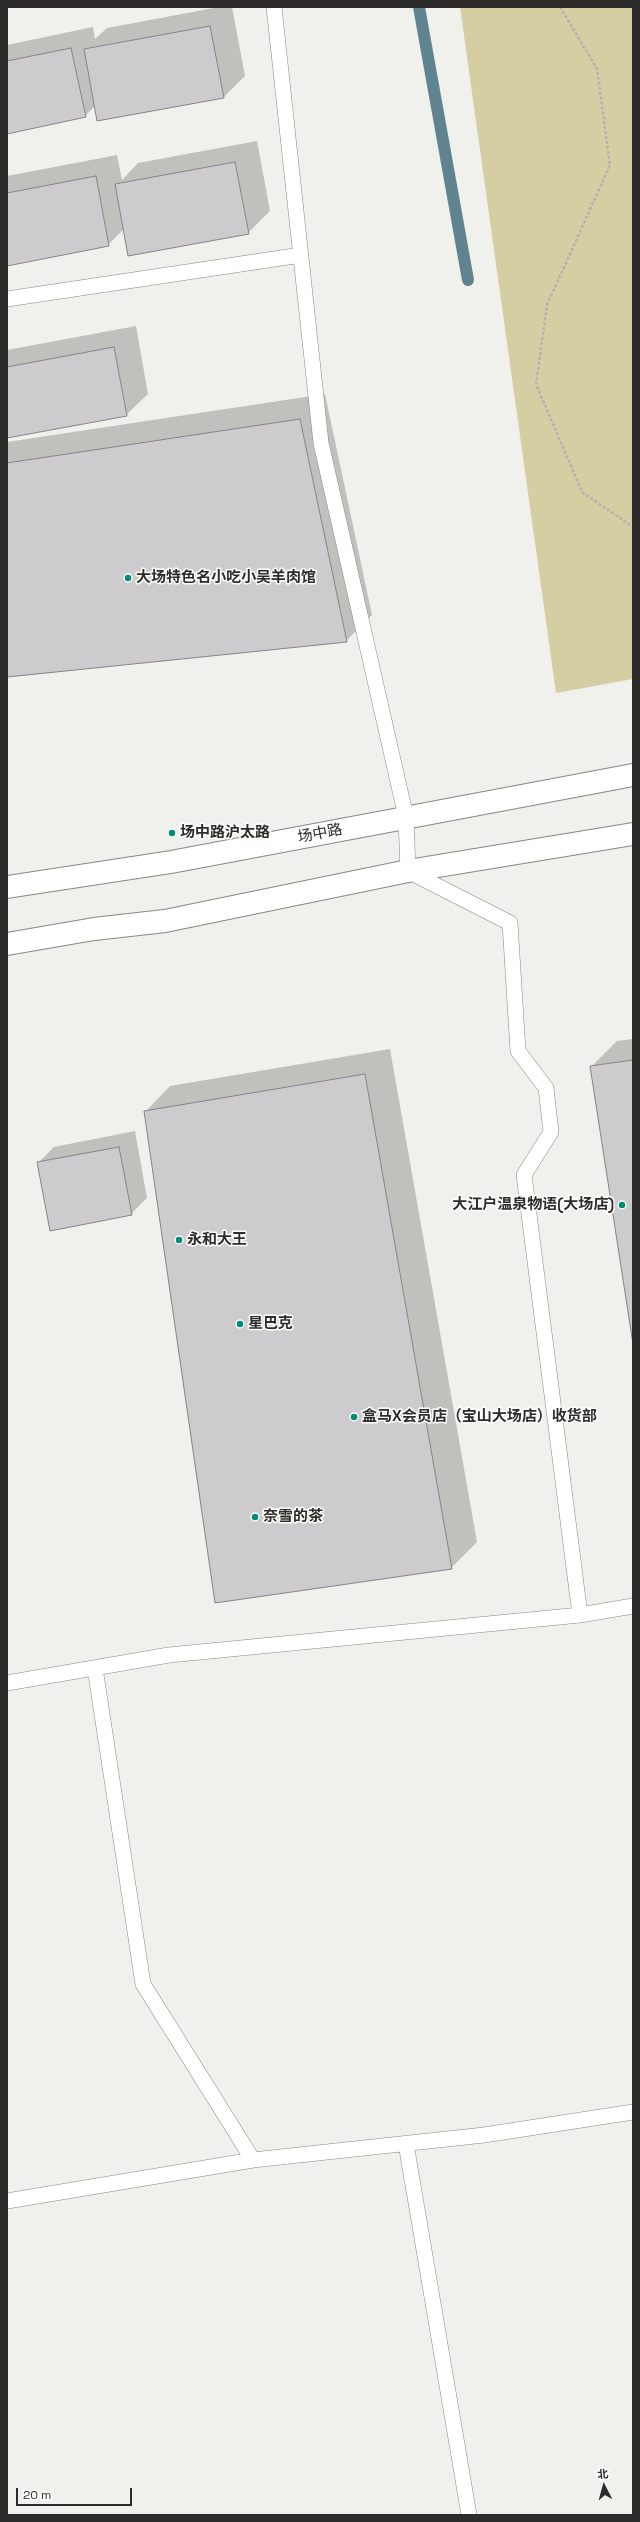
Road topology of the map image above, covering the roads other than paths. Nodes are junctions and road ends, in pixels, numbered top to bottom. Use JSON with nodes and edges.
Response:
{"nodes":[{"id":1,"x":274,"y":7,"type":"edge"},
{"id":2,"x":301,"y":255,"type":"junction"},
{"id":3,"x":7,"y":299,"type":"edge"},
{"id":4,"x":633,"y":775,"type":"edge"},
{"id":5,"x":406,"y":817,"type":"junction"},
{"id":6,"x":633,"y":834,"type":"edge"},
{"id":7,"x":408,"y":871,"type":"junction"},
{"id":8,"x":7,"y":887,"type":"edge"},
{"id":9,"x":7,"y":944,"type":"edge"},
{"id":10,"x":633,"y":1606,"type":"edge"},
{"id":11,"x":580,"y":1615,"type":"junction"},
{"id":12,"x":95,"y":1668,"type":"junction"},
{"id":13,"x":7,"y":1683,"type":"edge"},
{"id":14,"x":633,"y":2112,"type":"edge"},
{"id":15,"x":406,"y":2144,"type":"junction"},
{"id":16,"x":253,"y":2160,"type":"junction"},
{"id":17,"x":7,"y":2201,"type":"edge"},
{"id":18,"x":469,"y":2515,"type":"edge"}],
"edges":[{"from":1,"to":2,"type":"lane"},
{"from":2,"to":3,"type":"lane"},
{"from":2,"to":5,"type":"lane"},
{"from":4,"to":5,"type":"main road","name":"场中路"},
{"from":5,"to":7,"type":"lane"},
{"from":5,"to":8,"type":"main road","name":"场中路"},
{"from":6,"to":7,"type":"main road"},
{"from":7,"to":9,"type":"main road"},
{"from":7,"to":11,"type":"lane"},
{"from":10,"to":11,"type":"lane"},
{"from":11,"to":12,"type":"lane"},
{"from":12,"to":13,"type":"lane"},
{"from":12,"to":16,"type":"lane"},
{"from":14,"to":15,"type":"lane"},
{"from":15,"to":16,"type":"lane"},
{"from":15,"to":18,"type":"lane"},
{"from":16,"to":17,"type":"lane"}]}
